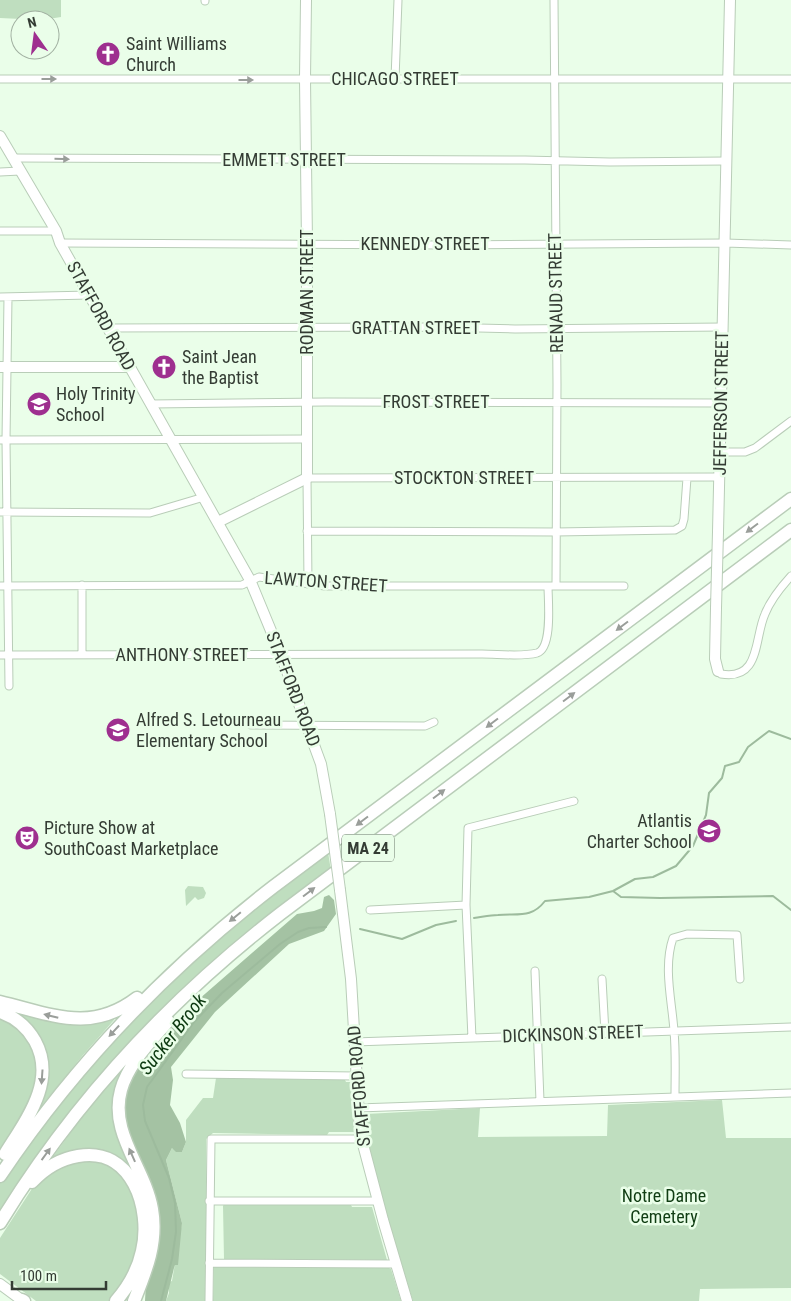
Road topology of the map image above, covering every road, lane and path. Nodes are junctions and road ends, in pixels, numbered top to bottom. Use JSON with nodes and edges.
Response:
{"nodes":[{"id":1,"x":306,"y":0,"type":"edge"},
{"id":2,"x":310,"y":0,"type":"edge"},
{"id":3,"x":398,"y":0,"type":"edge"},
{"id":4,"x":554,"y":0,"type":"edge"},
{"id":5,"x":730,"y":0,"type":"edge"},
{"id":6,"x":555,"y":78,"type":"junction"},
{"id":7,"x":728,"y":78,"type":"junction"},
{"id":8,"x":0,"y":79,"type":"edge"},
{"id":9,"x":305,"y":79,"type":"junction"},
{"id":10,"x":396,"y":79,"type":"junction"},
{"id":11,"x":791,"y":79,"type":"edge"},
{"id":12,"x":0,"y":136,"type":"edge"},
{"id":13,"x":13,"y":158,"type":"junction"},
{"id":14,"x":306,"y":159,"type":"junction"},
{"id":15,"x":555,"y":161,"type":"junction"},
{"id":16,"x":726,"y":161,"type":"junction"},
{"id":17,"x":20,"y":171,"type":"junction"},
{"id":18,"x":0,"y":172,"type":"edge"},
{"id":19,"x":0,"y":231,"type":"edge"},
{"id":20,"x":56,"y":231,"type":"junction"},
{"id":21,"x":60,"y":243,"type":"junction"},
{"id":22,"x":307,"y":243,"type":"junction"},
{"id":23,"x":725,"y":243,"type":"junction"},
{"id":24,"x":555,"y":244,"type":"junction"},
{"id":25,"x":791,"y":245,"type":"edge"},
{"id":26,"x":90,"y":295,"type":"junction"},
{"id":27,"x":4,"y":297,"type":"edge"},
{"id":28,"x":306,"y":327,"type":"junction"},
{"id":29,"x":723,"y":327,"type":"junction"},
{"id":30,"x":108,"y":328,"type":"junction"},
{"id":31,"x":556,"y":328,"type":"junction"},
{"id":32,"x":4,"y":367,"type":"edge"},
{"id":33,"x":130,"y":367,"type":"junction"},
{"id":34,"x":306,"y":402,"type":"junction"},
{"id":35,"x":556,"y":403,"type":"junction"},
{"id":36,"x":721,"y":403,"type":"junction"},
{"id":37,"x":151,"y":404,"type":"junction"},
{"id":38,"x":791,"y":420,"type":"edge"},
{"id":39,"x":307,"y":439,"type":"junction"},
{"id":40,"x":3,"y":440,"type":"edge"},
{"id":41,"x":172,"y":440,"type":"junction"},
{"id":42,"x":720,"y":452,"type":"junction"},
{"id":43,"x":720,"y":477,"type":"junction"},
{"id":44,"x":307,"y":478,"type":"junction"},
{"id":45,"x":556,"y":478,"type":"junction"},
{"id":46,"x":687,"y":478,"type":"junction"},
{"id":47,"x":204,"y":497,"type":"junction"},
{"id":48,"x":791,"y":499,"type":"edge"},
{"id":49,"x":4,"y":512,"type":"edge"},
{"id":50,"x":218,"y":522,"type":"junction"},
{"id":51,"x":791,"y":530,"type":"edge"},
{"id":52,"x":307,"y":531,"type":"junction"},
{"id":53,"x":556,"y":532,"type":"junction"},
{"id":54,"x":791,"y":576,"type":"edge"},
{"id":55,"x":250,"y":580,"type":"junction"},
{"id":56,"x":308,"y":584,"type":"junction"},
{"id":57,"x":82,"y":585,"type":"junction"},
{"id":58,"x":4,"y":586,"type":"edge"},
{"id":59,"x":552,"y":586,"type":"junction"},
{"id":60,"x":624,"y":586,"type":"dead end"},
{"id":61,"x":543,"y":649,"type":"joint"},
{"id":62,"x":0,"y":655,"type":"edge"},
{"id":63,"x":9,"y":655,"type":"junction"},
{"id":64,"x":281,"y":655,"type":"junction"},
{"id":65,"x":82,"y":656,"type":"junction"},
{"id":66,"x":718,"y":671,"type":"joint"},
{"id":67,"x":9,"y":686,"type":"dead end"},
{"id":68,"x":434,"y":722,"type":"dead end"},
{"id":69,"x":251,"y":725,"type":"dead end"},
{"id":70,"x":307,"y":726,"type":"junction"},
{"id":71,"x":574,"y":801,"type":"dead end"},
{"id":72,"x":466,"y":905,"type":"junction"},
{"id":73,"x":370,"y":910,"type":"dead end"},
{"id":74,"x":280,"y":914,"type":"junction"},
{"id":75,"x":186,"y":959,"type":"junction"},
{"id":76,"x":535,"y":971,"type":"dead end"},
{"id":77,"x":602,"y":979,"type":"dead end"},
{"id":78,"x":740,"y":979,"type":"dead end"},
{"id":79,"x":0,"y":1002,"type":"edge"},
{"id":80,"x":0,"y":1012,"type":"edge"},
{"id":81,"x":791,"y":1027,"type":"edge"},
{"id":82,"x":674,"y":1032,"type":"junction"},
{"id":83,"x":605,"y":1034,"type":"junction"},
{"id":84,"x":537,"y":1035,"type":"junction"},
{"id":85,"x":472,"y":1038,"type":"junction"},
{"id":86,"x":354,"y":1042,"type":"junction"},
{"id":87,"x":186,"y":1074,"type":"dead end"},
{"id":88,"x":356,"y":1076,"type":"junction"},
{"id":89,"x":791,"y":1093,"type":"edge"},
{"id":90,"x":675,"y":1097,"type":"junction"},
{"id":91,"x":540,"y":1101,"type":"junction"},
{"id":92,"x":358,"y":1108,"type":"junction"},
{"id":93,"x":361,"y":1138,"type":"junction"},
{"id":94,"x":0,"y":1163,"type":"edge"},
{"id":95,"x":0,"y":1176,"type":"edge"},
{"id":96,"x":209,"y":1201,"type":"junction"},
{"id":97,"x":378,"y":1202,"type":"junction"},
{"id":98,"x":0,"y":1225,"type":"edge"},
{"id":99,"x":209,"y":1263,"type":"junction"},
{"id":100,"x":396,"y":1264,"type":"junction"},
{"id":101,"x":0,"y":1284,"type":"edge"},
{"id":102,"x":23,"y":1301,"type":"edge"},
{"id":103,"x":116,"y":1301,"type":"edge"},
{"id":104,"x":134,"y":1301,"type":"edge"},
{"id":105,"x":209,"y":1301,"type":"edge"},
{"id":106,"x":407,"y":1301,"type":"edge"}],
"edges":[{"from":1,"to":2,"type":"street"},
{"from":1,"to":9,"type":"street","name":"RODMAN STREET"},
{"from":3,"to":10,"type":"street"},
{"from":4,"to":6,"type":"street","name":"RENAUD STREET"},
{"from":5,"to":7,"type":"street","name":"JEFFERSON STREET"},
{"from":6,"to":7,"type":"street","name":"CHICAGO STREET"},
{"from":6,"to":10,"type":"street","name":"CHICAGO STREET"},
{"from":6,"to":15,"type":"street","name":"RENAUD STREET"},
{"from":7,"to":11,"type":"street","name":"CHICAGO STREET"},
{"from":7,"to":16,"type":"street","name":"JEFFERSON STREET"},
{"from":8,"to":9,"type":"street","name":"CHICAGO STREET","one_way":true},
{"from":9,"to":10,"type":"street","name":"CHICAGO STREET"},
{"from":9,"to":14,"type":"street","name":"RODMAN STREET"},
{"from":12,"to":13,"type":"street","name":"STAFFORD ROAD"},
{"from":13,"to":14,"type":"street","name":"EMMETT STREET","one_way":true},
{"from":13,"to":17,"type":"street","name":"STAFFORD ROAD"},
{"from":14,"to":15,"type":"street","name":"EMMETT STREET"},
{"from":14,"to":22,"type":"street","name":"RODMAN STREET"},
{"from":15,"to":16,"type":"street","name":"EMMETT STREET"},
{"from":15,"to":24,"type":"street","name":"RENAUD STREET"},
{"from":16,"to":23,"type":"street","name":"JEFFERSON STREET"},
{"from":17,"to":18,"type":"street"},
{"from":17,"to":20,"type":"street","name":"STAFFORD ROAD"},
{"from":19,"to":20,"type":"street"},
{"from":20,"to":21,"type":"street","name":"STAFFORD ROAD"},
{"from":21,"to":22,"type":"street","name":"KENNEDY STREET"},
{"from":21,"to":26,"type":"street","name":"STAFFORD ROAD"},
{"from":22,"to":24,"type":"street","name":"KENNEDY STREET"},
{"from":22,"to":28,"type":"street","name":"RODMAN STREET"},
{"from":23,"to":24,"type":"street","name":"KENNEDY STREET"},
{"from":23,"to":25,"type":"street","name":"KENNEDY STREET"},
{"from":23,"to":29,"type":"street","name":"JEFFERSON STREET"},
{"from":24,"to":31,"type":"street","name":"RENAUD STREET"},
{"from":26,"to":27,"type":"street"},
{"from":26,"to":30,"type":"street","name":"STAFFORD ROAD"},
{"from":27,"to":32,"type":"street"},
{"from":28,"to":30,"type":"street","name":"GRATTAN STREET"},
{"from":28,"to":31,"type":"street","name":"GRATTAN STREET"},
{"from":28,"to":34,"type":"street","name":"RODMAN STREET"},
{"from":29,"to":31,"type":"street","name":"GRATTAN STREET"},
{"from":29,"to":36,"type":"street","name":"JEFFERSON STREET"},
{"from":30,"to":33,"type":"street","name":"STAFFORD ROAD"},
{"from":31,"to":35,"type":"street","name":"RENAUD STREET"},
{"from":32,"to":33,"type":"street"},
{"from":32,"to":40,"type":"street"},
{"from":33,"to":37,"type":"street","name":"STAFFORD ROAD"},
{"from":34,"to":35,"type":"street","name":"FROST STREET"},
{"from":34,"to":37,"type":"street","name":"FROST STREET"},
{"from":34,"to":39,"type":"street","name":"RODMAN STREET"},
{"from":35,"to":36,"type":"street","name":"FROST STREET"},
{"from":35,"to":45,"type":"street","name":"RENAUD STREET"},
{"from":36,"to":42,"type":"street","name":"JEFFERSON STREET"},
{"from":37,"to":41,"type":"street","name":"STAFFORD ROAD"},
{"from":38,"to":42,"type":"street"},
{"from":39,"to":41,"type":"street"},
{"from":39,"to":44,"type":"street","name":"RODMAN STREET"},
{"from":40,"to":41,"type":"street"},
{"from":40,"to":49,"type":"street"},
{"from":41,"to":47,"type":"street","name":"STAFFORD ROAD"},
{"from":42,"to":43,"type":"street","name":"JEFFERSON STREET"},
{"from":43,"to":46,"type":"street","name":"STOCKTON STREET"},
{"from":43,"to":66,"type":"street","name":"JEFFERSON STREET","bridge":true},
{"from":44,"to":45,"type":"street","name":"STOCKTON STREET"},
{"from":44,"to":50,"type":"street","name":"STOCKTON STREET"},
{"from":44,"to":52,"type":"street","name":"RODMAN STREET"},
{"from":45,"to":46,"type":"street","name":"STOCKTON STREET"},
{"from":45,"to":53,"type":"street","name":"RENAUD STREET"},
{"from":46,"to":53,"type":"street"},
{"from":47,"to":49,"type":"street"},
{"from":47,"to":50,"type":"street","name":"STAFFORD ROAD"},
{"from":48,"to":75,"type":"highway","number":"MA 24","one_way":true},
{"from":49,"to":58,"type":"street"},
{"from":50,"to":55,"type":"street","name":"STAFFORD ROAD"},
{"from":74,"to":51,"type":"highway","number":"MA 24","one_way":true},
{"from":52,"to":53,"type":"street"},
{"from":52,"to":56,"type":"street","name":"RODMAN STREET"},
{"from":53,"to":59,"type":"street","name":"RENAUD STREET"},
{"from":54,"to":66,"type":"street","name":"JEFFERSON STREET"},
{"from":55,"to":56,"type":"street","name":"LAWTON STREET"},
{"from":55,"to":57,"type":"street","name":"LAWTON STREET"},
{"from":55,"to":64,"type":"street","name":"STAFFORD ROAD"},
{"from":56,"to":59,"type":"street","name":"LAWTON STREET"},
{"from":57,"to":58,"type":"street","name":"LAWTON STREET"},
{"from":57,"to":65,"type":"street"},
{"from":58,"to":63,"type":"street"},
{"from":59,"to":60,"type":"street","name":"LAWTON STREET"},
{"from":59,"to":61,"type":"street","name":"RENAUD STREET"},
{"from":61,"to":64,"type":"street","name":"ANTHONY STREET"},
{"from":62,"to":63,"type":"street","name":"ANTHONY STREET"},
{"from":63,"to":65,"type":"street","name":"ANTHONY STREET"},
{"from":63,"to":67,"type":"street"},
{"from":64,"to":65,"type":"street","name":"ANTHONY STREET"},
{"from":64,"to":70,"type":"street","name":"STAFFORD ROAD"},
{"from":68,"to":70,"type":"street"},
{"from":69,"to":70,"type":"street"},
{"from":70,"to":86,"type":"street","name":"STAFFORD ROAD","bridge":true},
{"from":71,"to":72,"type":"street"},
{"from":72,"to":73,"type":"street"},
{"from":72,"to":85,"type":"street"},
{"from":98,"to":74,"type":"highway","number":"MA 24","one_way":true},
{"from":104,"to":74,"type":"highway","one_way":true},
{"from":75,"to":79,"type":"highway","one_way":true},
{"from":75,"to":95,"type":"highway","number":"MA 24","one_way":true},
{"from":76,"to":84,"type":"street"},
{"from":77,"to":83,"type":"street"},
{"from":78,"to":82,"type":"street"},
{"from":80,"to":94,"type":"highway","one_way":true},
{"from":81,"to":82,"type":"street","name":"DICKINSON STREET"},
{"from":82,"to":83,"type":"street","name":"DICKINSON STREET"},
{"from":82,"to":90,"type":"street"},
{"from":83,"to":84,"type":"street","name":"DICKINSON STREET"},
{"from":84,"to":85,"type":"street","name":"DICKINSON STREET"},
{"from":84,"to":91,"type":"street"},
{"from":85,"to":86,"type":"street","name":"DICKINSON STREET"},
{"from":86,"to":88,"type":"street","name":"STAFFORD ROAD"},
{"from":87,"to":88,"type":"street"},
{"from":88,"to":92,"type":"street","name":"STAFFORD ROAD"},
{"from":89,"to":90,"type":"street"},
{"from":90,"to":91,"type":"street"},
{"from":91,"to":92,"type":"street"},
{"from":92,"to":93,"type":"street","name":"STAFFORD ROAD"},
{"from":93,"to":96,"type":"street"},
{"from":93,"to":97,"type":"street","name":"STAFFORD ROAD"},
{"from":96,"to":97,"type":"street"},
{"from":96,"to":99,"type":"street"},
{"from":97,"to":100,"type":"street","name":"STAFFORD ROAD"},
{"from":98,"to":103,"type":"highway"},
{"from":99,"to":100,"type":"street"},
{"from":99,"to":105,"type":"street"},
{"from":100,"to":106,"type":"street","name":"STAFFORD ROAD"},
{"from":101,"to":102,"type":"street"}]}
